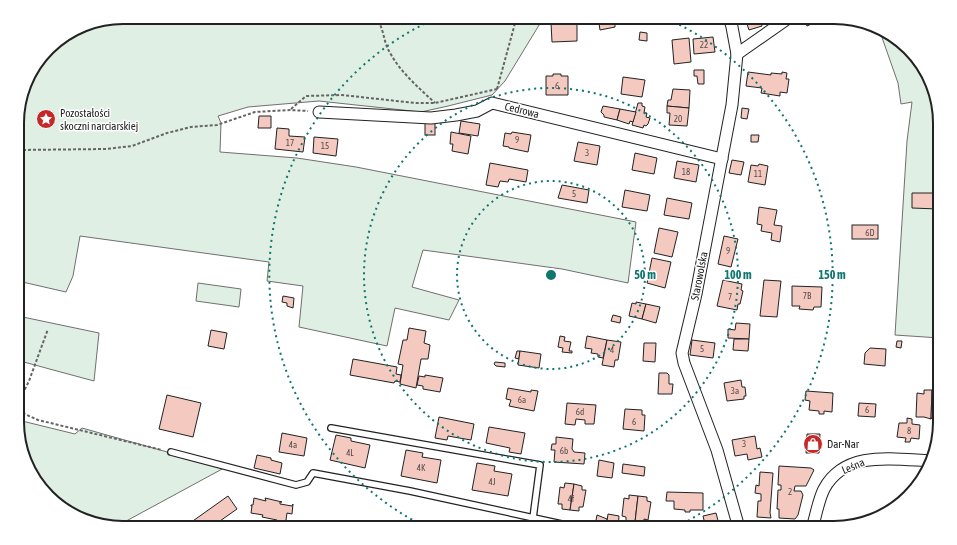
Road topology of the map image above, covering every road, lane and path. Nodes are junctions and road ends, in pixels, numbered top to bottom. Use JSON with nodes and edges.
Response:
{"nodes":[{"id":1,"x":380,"y":24,"type":"edge"},
{"id":2,"x":515,"y":24,"type":"edge"},
{"id":3,"x":731,"y":24,"type":"edge"},
{"id":4,"x":780,"y":24,"type":"edge"},
{"id":5,"x":737,"y":54,"type":"junction"},
{"id":6,"x":497,"y":89,"type":"junction"},
{"id":7,"x":435,"y":103,"type":"junction"},
{"id":8,"x":492,"y":103,"type":"junction"},
{"id":9,"x":290,"y":110,"type":"junction"},
{"id":10,"x":302,"y":110,"type":"dead end"},
{"id":11,"x":319,"y":112,"type":"dead end"},
{"id":12,"x":24,"y":150,"type":"edge"},
{"id":13,"x":722,"y":159,"type":"junction"},
{"id":14,"x":48,"y":329,"type":"dead end"},
{"id":15,"x":24,"y":391,"type":"edge"},
{"id":16,"x":24,"y":414,"type":"edge"},
{"id":17,"x":331,"y":428,"type":"dead end"},
{"id":18,"x":171,"y":452,"type":"joint"},
{"id":19,"x":925,"y":461,"type":"edge"},
{"id":20,"x":533,"y":518,"type":"junction"},
{"id":21,"x":547,"y":521,"type":"edge"},
{"id":22,"x":737,"y":521,"type":"edge"},
{"id":23,"x":814,"y":521,"type":"edge"}],
"edges":[{"from":1,"to":7,"type":"path"},
{"from":2,"to":6,"type":"path"},
{"from":3,"to":5,"type":"street","name":"Starowolska"},
{"from":4,"to":5,"type":"street"},
{"from":5,"to":13,"type":"street","name":"Starowolska"},
{"from":6,"to":7,"type":"path"},
{"from":6,"to":8,"type":"path"},
{"from":7,"to":9,"type":"path"},
{"from":8,"to":11,"type":"street","name":"Cedrowa"},
{"from":8,"to":13,"type":"street","name":"Cedrowa"},
{"from":9,"to":10,"type":"path"},
{"from":9,"to":12,"type":"path"},
{"from":13,"to":22,"type":"street","name":"Starowolska"},
{"from":14,"to":15,"type":"path"},
{"from":16,"to":18,"type":"path"},
{"from":17,"to":20,"type":"lane"},
{"from":18,"to":20,"type":"lane"},
{"from":19,"to":23,"type":"street","name":"Leśna"},
{"from":20,"to":21,"type":"lane"}]}
